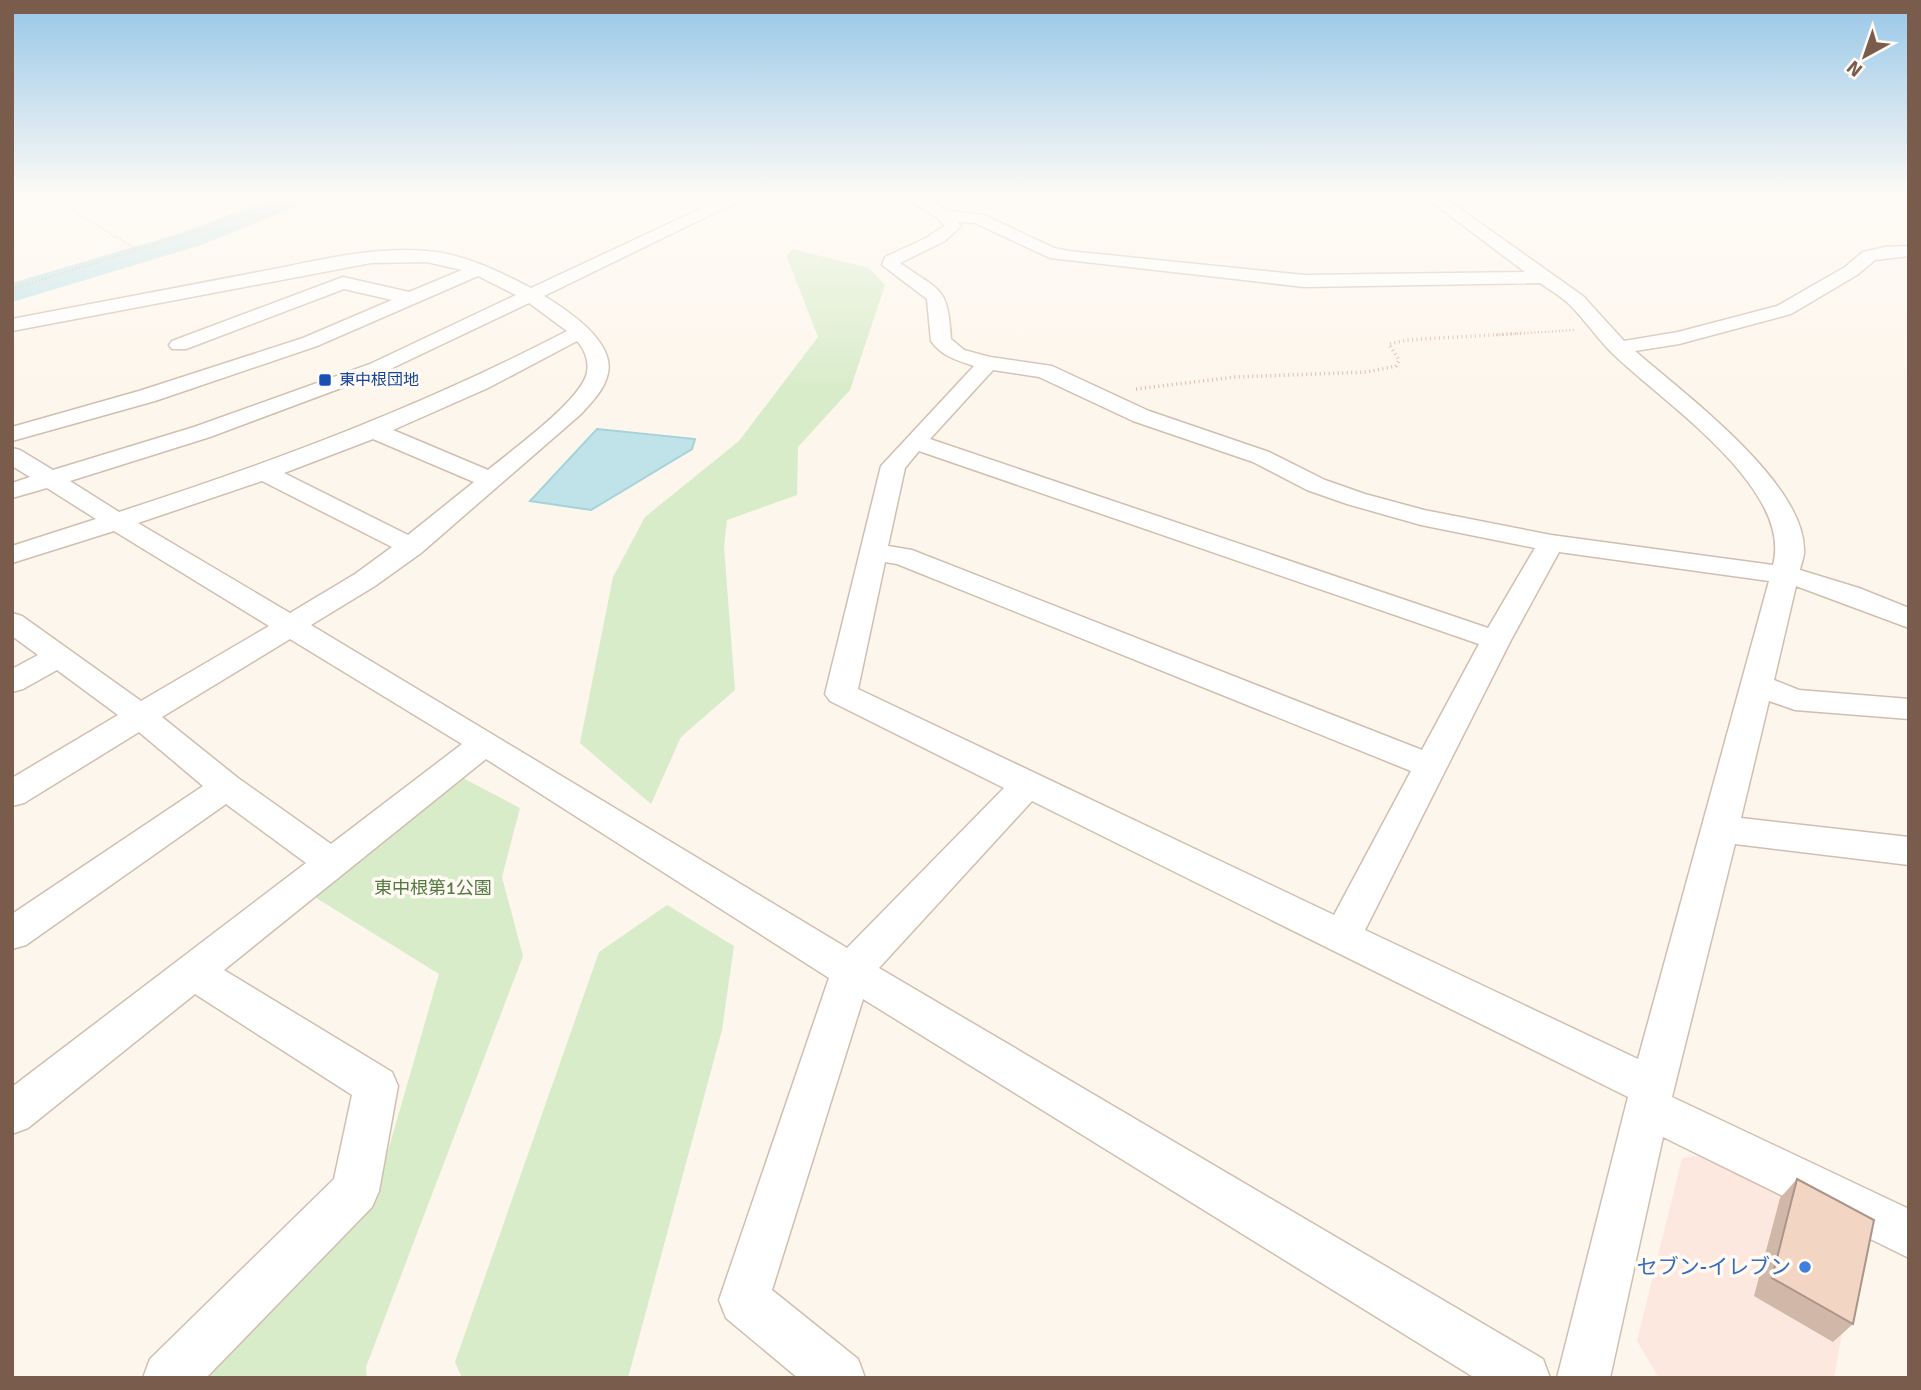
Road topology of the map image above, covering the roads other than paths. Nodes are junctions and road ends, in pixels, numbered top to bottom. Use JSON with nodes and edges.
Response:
{"nodes":[{"id":1,"x":354,"y":261,"type":"edge"},
{"id":2,"x":451,"y":261,"type":"edge"},
{"id":3,"x":607,"y":261,"type":"edge"},
{"id":4,"x":891,"y":261,"type":"edge"},
{"id":5,"x":1104,"y":261,"type":"edge"},
{"id":6,"x":1521,"y":261,"type":"edge"},
{"id":7,"x":1860,"y":261,"type":"edge"},
{"id":8,"x":479,"y":269,"type":"junction"},
{"id":9,"x":1542,"y":276,"type":"junction"},
{"id":10,"x":208,"y":288,"type":"junction"},
{"id":11,"x":534,"y":296,"type":"junction"},
{"id":12,"x":410,"y":298,"type":"junction"},
{"id":13,"x":12,"y":325,"type":"edge"},
{"id":14,"x":580,"y":332,"type":"junction"},
{"id":15,"x":1610,"y":339,"type":"junction"},
{"id":16,"x":179,"y":345,"type":"junction"},
{"id":17,"x":988,"y":363,"type":"junction"},
{"id":18,"x":147,"y":396,"type":"junction"},
{"id":19,"x":373,"y":430,"type":"junction"},
{"id":20,"x":12,"y":434,"type":"edge"},
{"id":21,"x":915,"y":442,"type":"junction"},
{"id":22,"x":12,"y":455,"type":"edge"},
{"id":23,"x":263,"y":472,"type":"junction"},
{"id":24,"x":51,"y":479,"type":"junction"},
{"id":25,"x":489,"y":480,"type":"junction"},
{"id":26,"x":12,"y":491,"type":"edge"},
{"id":27,"x":116,"y":521,"type":"junction"},
{"id":28,"x":1551,"y":543,"type":"junction"},
{"id":29,"x":412,"y":547,"type":"junction"},
{"id":30,"x":873,"y":553,"type":"junction"},
{"id":31,"x":12,"y":555,"type":"edge"},
{"id":32,"x":1786,"y":575,"type":"junction"},
{"id":33,"x":1909,"y":619,"type":"edge"},
{"id":34,"x":12,"y":622,"type":"edge"},
{"id":35,"x":289,"y":624,"type":"junction"},
{"id":36,"x":1496,"y":640,"type":"junction"},
{"id":37,"x":58,"y":657,"type":"junction"},
{"id":38,"x":12,"y":682,"type":"edge"},
{"id":39,"x":1757,"y":685,"type":"junction"},
{"id":40,"x":1909,"y":709,"type":"edge"},
{"id":41,"x":140,"y":716,"type":"junction"},
{"id":42,"x":485,"y":743,"type":"junction"},
{"id":43,"x":1431,"y":766,"type":"junction"},
{"id":44,"x":1027,"y":785,"type":"junction"},
{"id":45,"x":226,"y":787,"type":"junction"},
{"id":46,"x":12,"y":794,"type":"edge"},
{"id":47,"x":1721,"y":829,"type":"junction"},
{"id":48,"x":1909,"y":850,"type":"edge"},
{"id":49,"x":330,"y":862,"type":"junction"},
{"id":50,"x":12,"y":934,"type":"edge"},
{"id":51,"x":1342,"y":936,"type":"junction"},
{"id":52,"x":851,"y":971,"type":"junction"},
{"id":53,"x":193,"y":972,"type":"junction"},
{"id":54,"x":1650,"y":1098,"type":"junction"},
{"id":55,"x":12,"y":1114,"type":"edge"},
{"id":56,"x":1909,"y":1234,"type":"edge"},
{"id":57,"x":169,"y":1378,"type":"edge"},
{"id":58,"x":839,"y":1378,"type":"edge"},
{"id":59,"x":1524,"y":1378,"type":"edge"},
{"id":60,"x":1584,"y":1378,"type":"edge"}],
"edges":[{"from":1,"to":10,"type":"street"},
{"from":2,"to":8,"type":"street"},
{"from":3,"to":11,"type":"street"},
{"from":4,"to":17,"type":"street"},
{"from":5,"to":9,"type":"street"},
{"from":6,"to":9,"type":"street"},
{"from":7,"to":15,"type":"street"},
{"from":8,"to":11,"type":"street"},
{"from":8,"to":12,"type":"street"},
{"from":9,"to":15,"type":"street"},
{"from":10,"to":13,"type":"street"},
{"from":10,"to":16,"type":"street"},
{"from":11,"to":14,"type":"street"},
{"from":11,"to":24,"type":"street"},
{"from":12,"to":16,"type":"street"},
{"from":12,"to":18,"type":"street"},
{"from":14,"to":19,"type":"street"},
{"from":14,"to":25,"type":"street"},
{"from":15,"to":32,"type":"street"},
{"from":16,"to":18,"type":"street"},
{"from":17,"to":21,"type":"street"},
{"from":17,"to":28,"type":"street"},
{"from":18,"to":20,"type":"street"},
{"from":19,"to":23,"type":"street"},
{"from":19,"to":25,"type":"street"},
{"from":21,"to":30,"type":"street"},
{"from":21,"to":36,"type":"street"},
{"from":22,"to":24,"type":"street"},
{"from":23,"to":27,"type":"street"},
{"from":23,"to":29,"type":"street"},
{"from":24,"to":26,"type":"street"},
{"from":24,"to":27,"type":"street"},
{"from":25,"to":29,"type":"street"},
{"from":27,"to":31,"type":"street"},
{"from":27,"to":35,"type":"street"},
{"from":28,"to":32,"type":"street"},
{"from":28,"to":36,"type":"street"},
{"from":29,"to":35,"type":"street"},
{"from":30,"to":43,"type":"street"},
{"from":30,"to":44,"type":"street"},
{"from":32,"to":33,"type":"street"},
{"from":32,"to":39,"type":"street"},
{"from":34,"to":37,"type":"street"},
{"from":35,"to":41,"type":"street"},
{"from":35,"to":42,"type":"street"},
{"from":36,"to":43,"type":"street"},
{"from":37,"to":38,"type":"street"},
{"from":37,"to":41,"type":"street"},
{"from":39,"to":40,"type":"street"},
{"from":39,"to":47,"type":"street"},
{"from":41,"to":45,"type":"street"},
{"from":41,"to":46,"type":"street"},
{"from":42,"to":49,"type":"street"},
{"from":42,"to":52,"type":"street"},
{"from":43,"to":51,"type":"street"},
{"from":44,"to":51,"type":"street"},
{"from":44,"to":52,"type":"street"},
{"from":45,"to":49,"type":"street"},
{"from":45,"to":50,"type":"street"},
{"from":47,"to":48,"type":"street"},
{"from":47,"to":54,"type":"street"},
{"from":49,"to":53,"type":"street"},
{"from":51,"to":54,"type":"street"},
{"from":52,"to":58,"type":"street"},
{"from":52,"to":59,"type":"street"},
{"from":53,"to":55,"type":"street"},
{"from":53,"to":57,"type":"street"},
{"from":54,"to":56,"type":"street"},
{"from":54,"to":60,"type":"street"}]}
